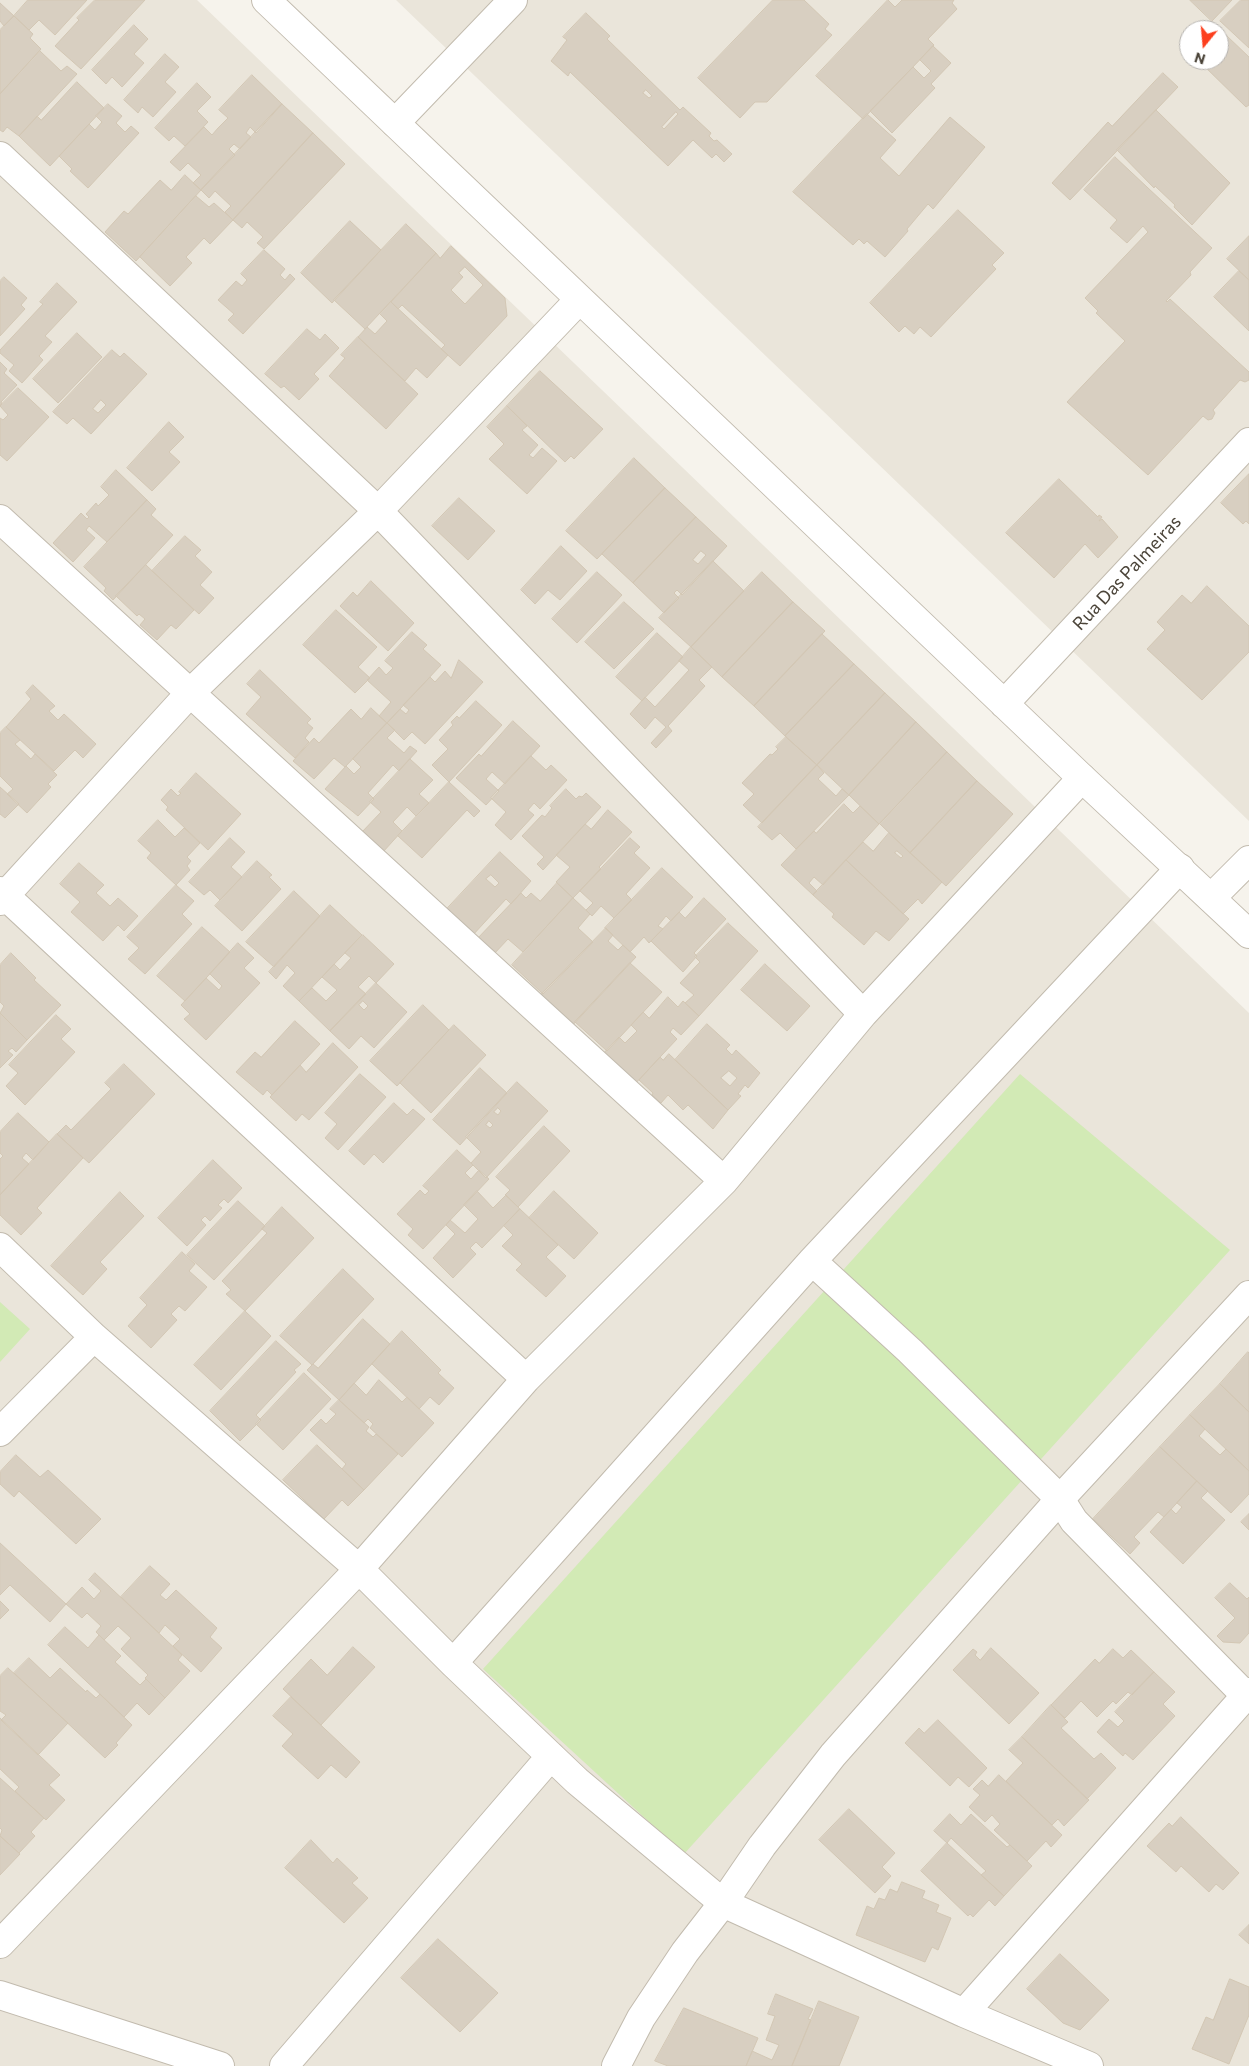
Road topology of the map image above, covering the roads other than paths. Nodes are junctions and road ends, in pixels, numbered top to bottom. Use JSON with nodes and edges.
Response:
{"nodes":[{"id":1,"x":266,"y":0,"type":"edge"},
{"id":2,"x":513,"y":0,"type":"edge"},
{"id":3,"x":395,"y":123,"type":"junction"},
{"id":4,"x":0,"y":156,"type":"edge"},
{"id":5,"x":579,"y":300,"type":"junction"},
{"id":6,"x":1249,"y":442,"type":"edge"},
{"id":7,"x":378,"y":511,"type":"junction"},
{"id":8,"x":0,"y":519,"type":"edge"},
{"id":9,"x":190,"y":693,"type":"junction"},
{"id":10,"x":1004,"y":704,"type":"junction"},
{"id":11,"x":1082,"y":778,"type":"junction"},
{"id":12,"x":1249,"y":860,"type":"edge"},
{"id":13,"x":1180,"y":868,"type":"junction"},
{"id":14,"x":2,"y":896,"type":"edge"},
{"id":15,"x":1211,"y":898,"type":"junction"},
{"id":16,"x":1249,"y":934,"type":"edge"},
{"id":17,"x":863,"y":1014,"type":"junction"},
{"id":18,"x":724,"y":1181,"type":"junction"},
{"id":19,"x":0,"y":1247,"type":"edge"},
{"id":20,"x":812,"y":1262,"type":"junction"},
{"id":21,"x":1249,"y":1295,"type":"edge"},
{"id":22,"x":94,"y":1337,"type":"junction"},
{"id":23,"x":526,"y":1379,"type":"junction"},
{"id":24,"x":0,"y":1432,"type":"edge"},
{"id":25,"x":1060,"y":1499,"type":"junction"},
{"id":26,"x":358,"y":1568,"type":"junction"},
{"id":27,"x":453,"y":1663,"type":"junction"},
{"id":28,"x":1248,"y":1695,"type":"edge"},
{"id":29,"x":552,"y":1756,"type":"junction"},
{"id":30,"x":723,"y":1903,"type":"junction"},
{"id":31,"x":0,"y":1944,"type":"edge"},
{"id":32,"x":0,"y":1995,"type":"edge"},
{"id":33,"x":964,"y":2013,"type":"junction"},
{"id":34,"x":220,"y":2066,"type":"edge"},
{"id":35,"x":284,"y":2066,"type":"edge"},
{"id":36,"x":616,"y":2066,"type":"edge"},
{"id":37,"x":1089,"y":2066,"type":"edge"}],
"edges":[{"from":1,"to":3,"type":"street"},
{"from":2,"to":3,"type":"street"},
{"from":3,"to":5,"type":"street"},
{"from":4,"to":7,"type":"street"},
{"from":5,"to":7,"type":"street"},
{"from":5,"to":10,"type":"street"},
{"from":6,"to":10,"type":"street","name":"Rua Das Palmeiras"},
{"from":7,"to":9,"type":"street"},
{"from":7,"to":17,"type":"street"},
{"from":8,"to":9,"type":"street"},
{"from":9,"to":14,"type":"street"},
{"from":9,"to":18,"type":"street"},
{"from":10,"to":11,"type":"street"},
{"from":11,"to":13,"type":"street"},
{"from":11,"to":17,"type":"street"},
{"from":12,"to":15,"type":"street"},
{"from":13,"to":15,"type":"street"},
{"from":13,"to":20,"type":"street"},
{"from":14,"to":23,"type":"street"},
{"from":15,"to":16,"type":"street"},
{"from":17,"to":18,"type":"street"},
{"from":18,"to":23,"type":"street"},
{"from":19,"to":22,"type":"street"},
{"from":20,"to":25,"type":"street"},
{"from":20,"to":27,"type":"street"},
{"from":21,"to":25,"type":"street"},
{"from":22,"to":24,"type":"street"},
{"from":22,"to":26,"type":"street"},
{"from":23,"to":26,"type":"street"},
{"from":25,"to":28,"type":"street"},
{"from":25,"to":30,"type":"street"},
{"from":26,"to":27,"type":"street"},
{"from":26,"to":31,"type":"street"},
{"from":27,"to":29,"type":"street"},
{"from":28,"to":33,"type":"street"},
{"from":29,"to":30,"type":"street"},
{"from":29,"to":35,"type":"street"},
{"from":30,"to":33,"type":"street"},
{"from":30,"to":36,"type":"street"},
{"from":32,"to":34,"type":"street"},
{"from":33,"to":37,"type":"street"}]}
